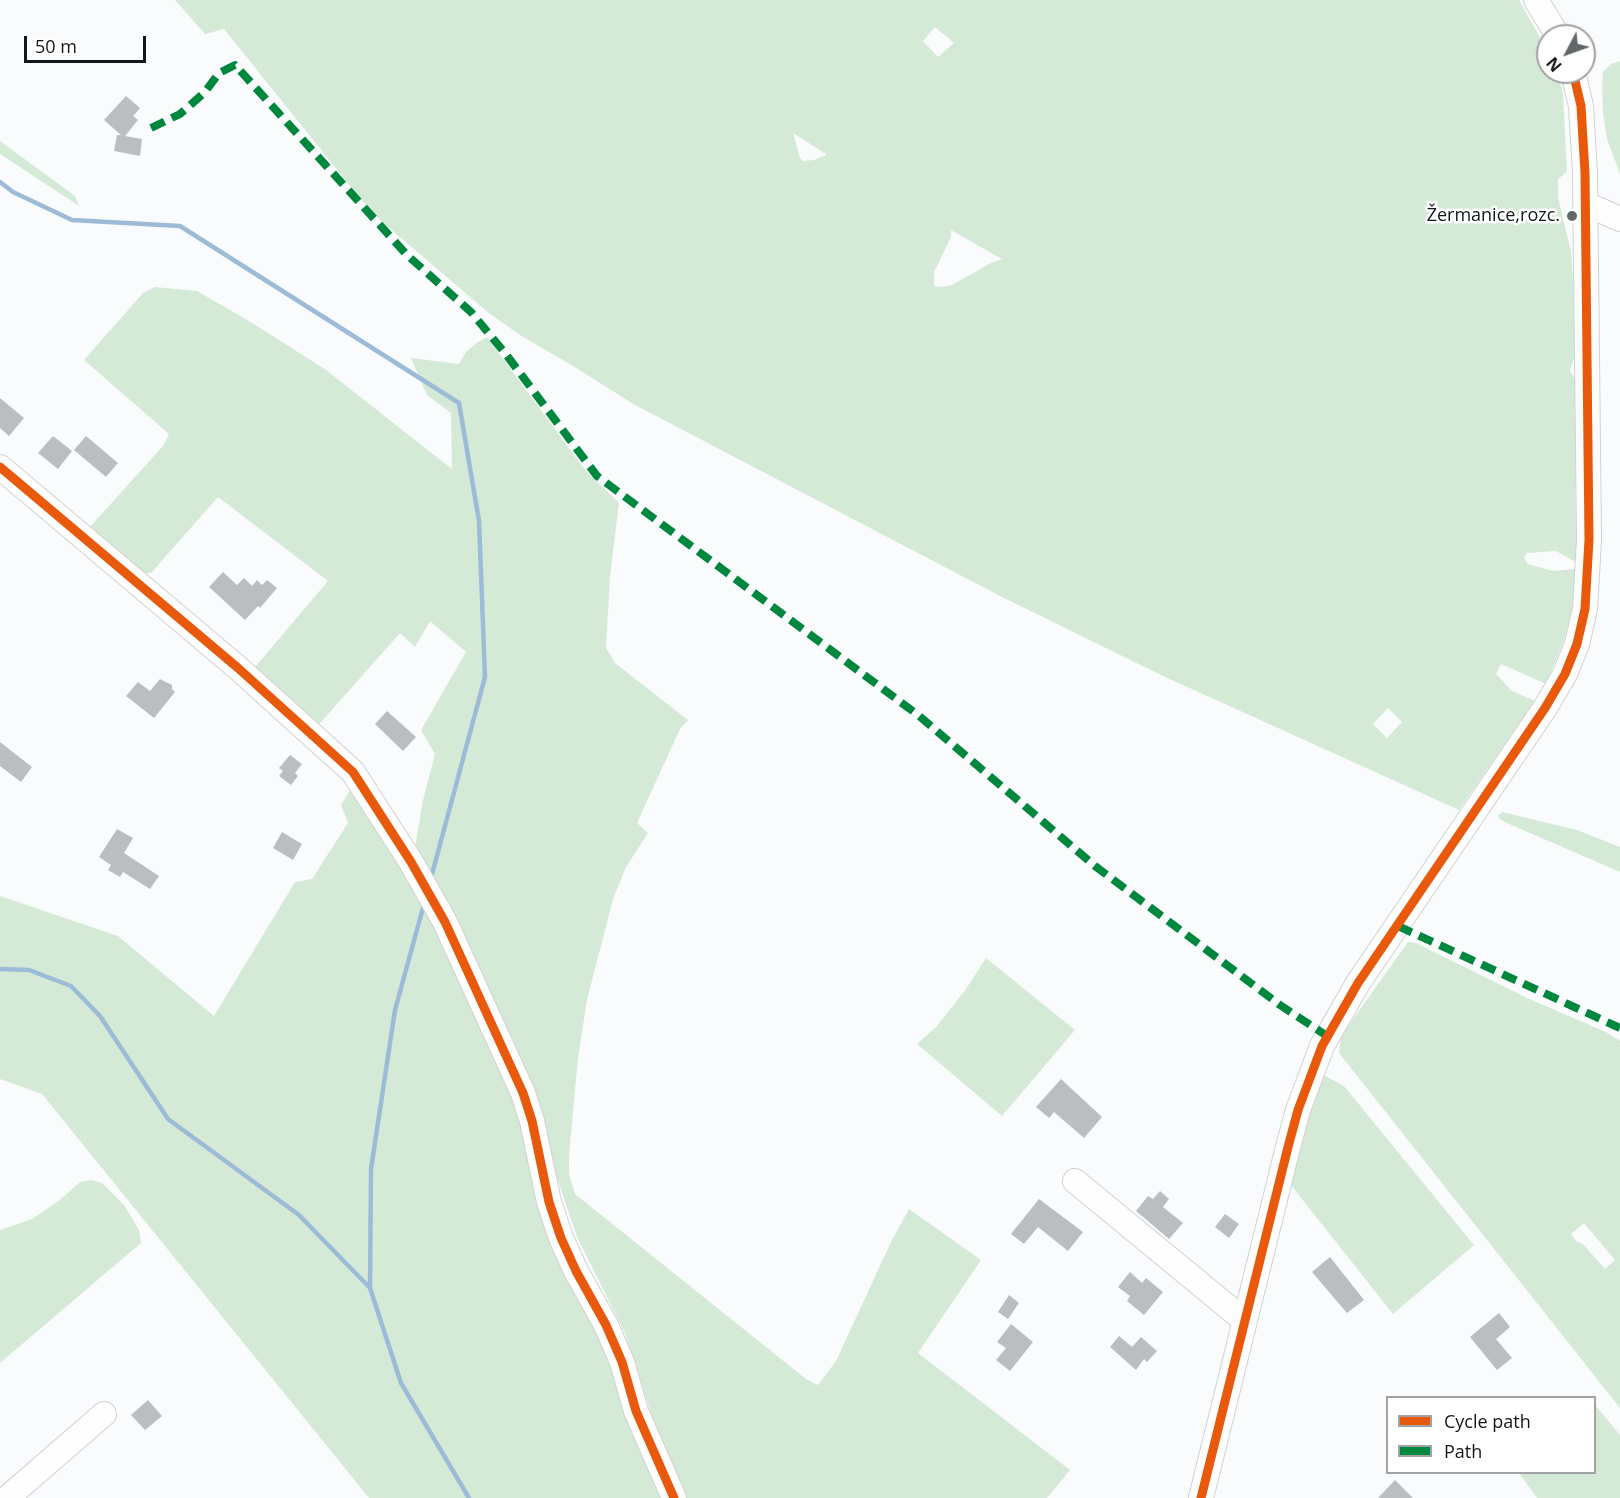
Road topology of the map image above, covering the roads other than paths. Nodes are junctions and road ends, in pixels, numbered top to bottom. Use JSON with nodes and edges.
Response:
{"nodes":[{"id":1,"x":1536,"y":0,"type":"edge"},
{"id":2,"x":1551,"y":24,"type":"edge"},
{"id":3,"x":1576,"y":84,"type":"edge"},
{"id":4,"x":1586,"y":204,"type":"junction"},
{"id":5,"x":1620,"y":219,"type":"edge"},
{"id":6,"x":0,"y":467,"type":"edge"},
{"id":7,"x":1075,"y":1181,"type":"dead end"},
{"id":8,"x":1245,"y":1321,"type":"junction"},
{"id":9,"x":104,"y":1414,"type":"dead end"},
{"id":10,"x":7,"y":1498,"type":"edge"},
{"id":11,"x":674,"y":1498,"type":"edge"},
{"id":12,"x":1201,"y":1498,"type":"edge"}],
"edges":[{"from":1,"to":2,"type":"street"},
{"from":3,"to":4,"type":"street"},
{"from":4,"to":5,"type":"street"},
{"from":4,"to":8,"type":"street"},
{"from":6,"to":11,"type":"street"},
{"from":7,"to":8,"type":"street"},
{"from":8,"to":12,"type":"street"},
{"from":9,"to":10,"type":"street"}]}
